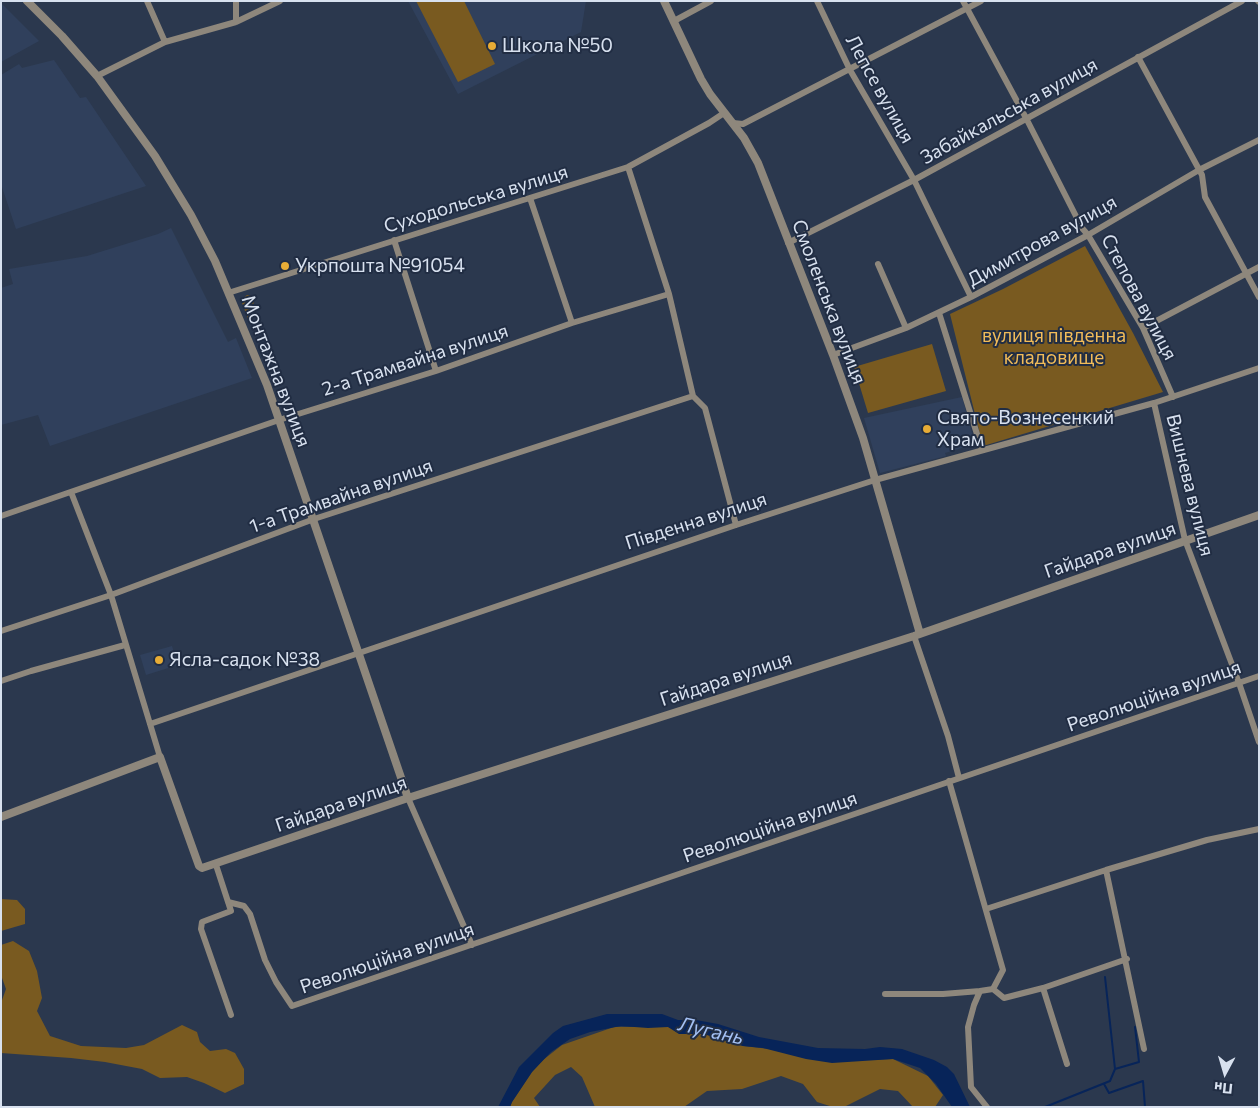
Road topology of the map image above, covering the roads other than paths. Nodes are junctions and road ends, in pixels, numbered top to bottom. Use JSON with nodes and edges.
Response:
{"nodes":[{"id":1,"x":27,"y":1,"type":"edge"},
{"id":2,"x":147,"y":1,"type":"edge"},
{"id":3,"x":236,"y":1,"type":"edge"},
{"id":4,"x":280,"y":1,"type":"edge"},
{"id":5,"x":664,"y":1,"type":"edge"},
{"id":6,"x":711,"y":1,"type":"edge"},
{"id":7,"x":817,"y":1,"type":"edge"},
{"id":8,"x":963,"y":1,"type":"edge"},
{"id":9,"x":982,"y":1,"type":"edge"},
{"id":10,"x":1242,"y":1,"type":"edge"},
{"id":11,"x":968,"y":9,"type":"junction"},
{"id":12,"x":674,"y":21,"type":"junction"},
{"id":13,"x":236,"y":22,"type":"junction"},
{"id":14,"x":164,"y":42,"type":"junction"},
{"id":15,"x":1138,"y":57,"type":"junction"},
{"id":16,"x":850,"y":70,"type":"junction"},
{"id":17,"x":97,"y":76,"type":"junction"},
{"id":18,"x":724,"y":113,"type":"junction"},
{"id":19,"x":1026,"y":118,"type":"junction"},
{"id":20,"x":732,"y":123,"type":"junction"},
{"id":21,"x":1259,"y":140,"type":"edge"},
{"id":22,"x":628,"y":167,"type":"junction"},
{"id":23,"x":1199,"y":170,"type":"junction"},
{"id":24,"x":914,"y":180,"type":"junction"},
{"id":25,"x":530,"y":198,"type":"junction"},
{"id":26,"x":1088,"y":235,"type":"junction"},
{"id":27,"x":394,"y":240,"type":"junction"},
{"id":28,"x":788,"y":243,"type":"junction"},
{"id":29,"x":878,"y":264,"type":"dead end"},
{"id":30,"x":1259,"y":267,"type":"edge"},
{"id":31,"x":1246,"y":274,"type":"junction"},
{"id":32,"x":228,"y":292,"type":"junction"},
{"id":33,"x":669,"y":294,"type":"junction"},
{"id":34,"x":971,"y":297,"type":"junction"},
{"id":35,"x":1259,"y":298,"type":"edge"},
{"id":36,"x":939,"y":312,"type":"junction"},
{"id":37,"x":572,"y":323,"type":"junction"},
{"id":38,"x":906,"y":328,"type":"junction"},
{"id":39,"x":1142,"y":328,"type":"junction"},
{"id":40,"x":834,"y":355,"type":"junction"},
{"id":41,"x":1259,"y":368,"type":"edge"},
{"id":42,"x":436,"y":371,"type":"junction"},
{"id":43,"x":693,"y":396,"type":"junction"},
{"id":44,"x":1173,"y":397,"type":"junction"},
{"id":45,"x":1154,"y":403,"type":"junction"},
{"id":46,"x":280,"y":420,"type":"junction"},
{"id":47,"x":982,"y":450,"type":"junction"},
{"id":48,"x":875,"y":480,"type":"junction"},
{"id":49,"x":71,"y":492,"type":"junction"},
{"id":50,"x":1259,"y":515,"type":"edge"},
{"id":51,"x":1,"y":516,"type":"edge"},
{"id":52,"x":314,"y":519,"type":"junction"},
{"id":53,"x":736,"y":525,"type":"junction"},
{"id":54,"x":1185,"y":540,"type":"junction"},
{"id":55,"x":111,"y":595,"type":"junction"},
{"id":56,"x":1,"y":630,"type":"edge"},
{"id":57,"x":917,"y":635,"type":"junction"},
{"id":58,"x":125,"y":645,"type":"junction"},
{"id":59,"x":359,"y":652,"type":"junction"},
{"id":60,"x":1259,"y":676,"type":"edge"},
{"id":61,"x":1,"y":682,"type":"edge"},
{"id":62,"x":1239,"y":683,"type":"junction"},
{"id":63,"x":150,"y":724,"type":"junction"},
{"id":64,"x":1259,"y":742,"type":"edge"},
{"id":65,"x":160,"y":757,"type":"junction"},
{"id":66,"x":959,"y":778,"type":"junction"},
{"id":67,"x":949,"y":781,"type":"junction"},
{"id":68,"x":408,"y":798,"type":"junction"},
{"id":69,"x":1,"y":817,"type":"edge"},
{"id":70,"x":1259,"y":828,"type":"edge"},
{"id":71,"x":216,"y":865,"type":"junction"},
{"id":72,"x":1106,"y":870,"type":"junction"},
{"id":73,"x":228,"y":902,"type":"junction"},
{"id":74,"x":986,"y":909,"type":"junction"},
{"id":75,"x":472,"y":946,"type":"junction"},
{"id":76,"x":1126,"y":960,"type":"junction"},
{"id":77,"x":1043,"y":988,"type":"junction"},
{"id":78,"x":993,"y":989,"type":"junction"},
{"id":79,"x":980,"y":991,"type":"junction"},
{"id":80,"x":885,"y":994,"type":"dead end"},
{"id":81,"x":231,"y":1015,"type":"dead end"},
{"id":82,"x":1144,"y":1049,"type":"dead end"},
{"id":83,"x":1067,"y":1064,"type":"dead end"},
{"id":84,"x":987,"y":1107,"type":"edge"}],
"edges":[{"from":1,"to":17,"type":"street","name":"Монтажна вулиця"},
{"from":2,"to":14,"type":"street"},
{"from":3,"to":13,"type":"street"},
{"from":4,"to":13,"type":"street"},
{"from":5,"to":12,"type":"street","name":"Смоленська вулиця"},
{"from":6,"to":12,"type":"street"},
{"from":7,"to":16,"type":"street","name":"Лепсе вулиця"},
{"from":8,"to":11,"type":"street","name":"Степова вулиця"},
{"from":9,"to":11,"type":"street"},
{"from":10,"to":15,"type":"street","name":"Забайкальська вулиця"},
{"from":11,"to":16,"type":"street"},
{"from":11,"to":19,"type":"street","name":"Степова вулиця"},
{"from":12,"to":18,"type":"street","name":"Смоленська вулиця"},
{"from":13,"to":14,"type":"street"},
{"from":14,"to":17,"type":"street"},
{"from":15,"to":19,"type":"street","name":"Забайкальська вулиця"},
{"from":15,"to":23,"type":"street"},
{"from":16,"to":20,"type":"street"},
{"from":16,"to":24,"type":"street","name":"Лепсе вулиця"},
{"from":17,"to":32,"type":"street","name":"Монтажна вулиця"},
{"from":18,"to":20,"type":"street","name":"Смоленська вулиця"},
{"from":18,"to":22,"type":"street","name":"Суходольська вулиця"},
{"from":19,"to":24,"type":"street","name":"Забайкальська вулиця"},
{"from":19,"to":26,"type":"street","name":"Степова вулиця"},
{"from":20,"to":28,"type":"street","name":"Смоленська вулиця"},
{"from":21,"to":23,"type":"street","name":"Димитрова вулиця"},
{"from":22,"to":25,"type":"street","name":"Суходольська вулиця"},
{"from":22,"to":33,"type":"street"},
{"from":23,"to":26,"type":"street","name":"Димитрова вулиця"},
{"from":23,"to":31,"type":"street"},
{"from":24,"to":28,"type":"street","name":"Забайкальська вулиця"},
{"from":24,"to":34,"type":"street","name":"Лепсе вулиця"},
{"from":25,"to":27,"type":"street","name":"Суходольська вулиця"},
{"from":25,"to":37,"type":"street"},
{"from":26,"to":34,"type":"street","name":"Димитрова вулиця"},
{"from":26,"to":39,"type":"street","name":"Степова вулиця"},
{"from":27,"to":32,"type":"street","name":"Суходольська вулиця"},
{"from":27,"to":42,"type":"street"},
{"from":28,"to":40,"type":"street","name":"Смоленська вулиця"},
{"from":29,"to":38,"type":"street"},
{"from":30,"to":31,"type":"street"},
{"from":31,"to":35,"type":"street"},
{"from":31,"to":39,"type":"street"},
{"from":32,"to":46,"type":"street","name":"Монтажна вулиця"},
{"from":33,"to":37,"type":"street","name":"2-а Трамвайна вулиця"},
{"from":33,"to":43,"type":"street"},
{"from":34,"to":36,"type":"street","name":"Димитрова вулиця"},
{"from":36,"to":38,"type":"street","name":"Димитрова вулиця"},
{"from":36,"to":47,"type":"street"},
{"from":37,"to":42,"type":"street","name":"2-а Трамвайна вулиця"},
{"from":38,"to":40,"type":"street","name":"Димитрова вулиця"},
{"from":39,"to":44,"type":"street","name":"Степова вулиця"},
{"from":40,"to":48,"type":"street","name":"Смоленська вулиця"},
{"from":41,"to":44,"type":"street","name":"Південна вулиця"},
{"from":42,"to":46,"type":"street","name":"2-а Трамвайна вулиця"},
{"from":43,"to":52,"type":"street","name":"1-а Трамвайна вулиця"},
{"from":43,"to":53,"type":"street"},
{"from":44,"to":45,"type":"street","name":"Південна вулиця"},
{"from":45,"to":47,"type":"street","name":"Південна вулиця"},
{"from":45,"to":54,"type":"street","name":"Вишнева вулиця"},
{"from":46,"to":49,"type":"street","name":"2-а Трамвайна вулиця"},
{"from":46,"to":52,"type":"street","name":"Монтажна вулиця"},
{"from":47,"to":48,"type":"street","name":"Південна вулиця"},
{"from":48,"to":53,"type":"street","name":"Південна вулиця"},
{"from":48,"to":57,"type":"street","name":"Смоленська вулиця"},
{"from":49,"to":51,"type":"street","name":"2-а Трамвайна вулиця"},
{"from":49,"to":55,"type":"street"},
{"from":50,"to":54,"type":"street","name":"Гайдара вулиця"},
{"from":52,"to":55,"type":"street","name":"1-а Трамвайна вулиця"},
{"from":52,"to":59,"type":"street","name":"Монтажна вулиця"},
{"from":53,"to":59,"type":"street","name":"Південна вулиця"},
{"from":54,"to":57,"type":"street","name":"Гайдара вулиця"},
{"from":54,"to":62,"type":"street","name":"Вишнева вулиця"},
{"from":55,"to":56,"type":"street","name":"1-а Трамвайна вулиця"},
{"from":55,"to":58,"type":"street"},
{"from":57,"to":66,"type":"street"},
{"from":57,"to":68,"type":"street","name":"Гайдара вулиця"},
{"from":58,"to":61,"type":"street"},
{"from":58,"to":63,"type":"street"},
{"from":59,"to":63,"type":"street","name":"Південна вулиця"},
{"from":59,"to":68,"type":"street","name":"Монтажна вулиця"},
{"from":60,"to":62,"type":"street","name":"Революційна вулиця"},
{"from":62,"to":64,"type":"street","name":"Вишнева вулиця"},
{"from":62,"to":66,"type":"street","name":"Революційна вулиця"},
{"from":63,"to":65,"type":"street"},
{"from":65,"to":69,"type":"street"},
{"from":65,"to":71,"type":"street","name":"Гайдара вулиця"},
{"from":66,"to":67,"type":"street","name":"Революційна вулиця"},
{"from":67,"to":74,"type":"street"},
{"from":67,"to":75,"type":"street","name":"Революційна вулиця"},
{"from":68,"to":71,"type":"street","name":"Гайдара вулиця"},
{"from":68,"to":75,"type":"street"},
{"from":70,"to":72,"type":"street"},
{"from":71,"to":73,"type":"street"},
{"from":72,"to":74,"type":"street"},
{"from":72,"to":76,"type":"street"},
{"from":73,"to":75,"type":"street","name":"Революційна вулиця"},
{"from":73,"to":81,"type":"street"},
{"from":74,"to":78,"type":"street"},
{"from":76,"to":77,"type":"street"},
{"from":76,"to":82,"type":"street"},
{"from":77,"to":78,"type":"street"},
{"from":77,"to":83,"type":"street"},
{"from":78,"to":79,"type":"street"},
{"from":79,"to":80,"type":"street"},
{"from":79,"to":84,"type":"street"}]}
